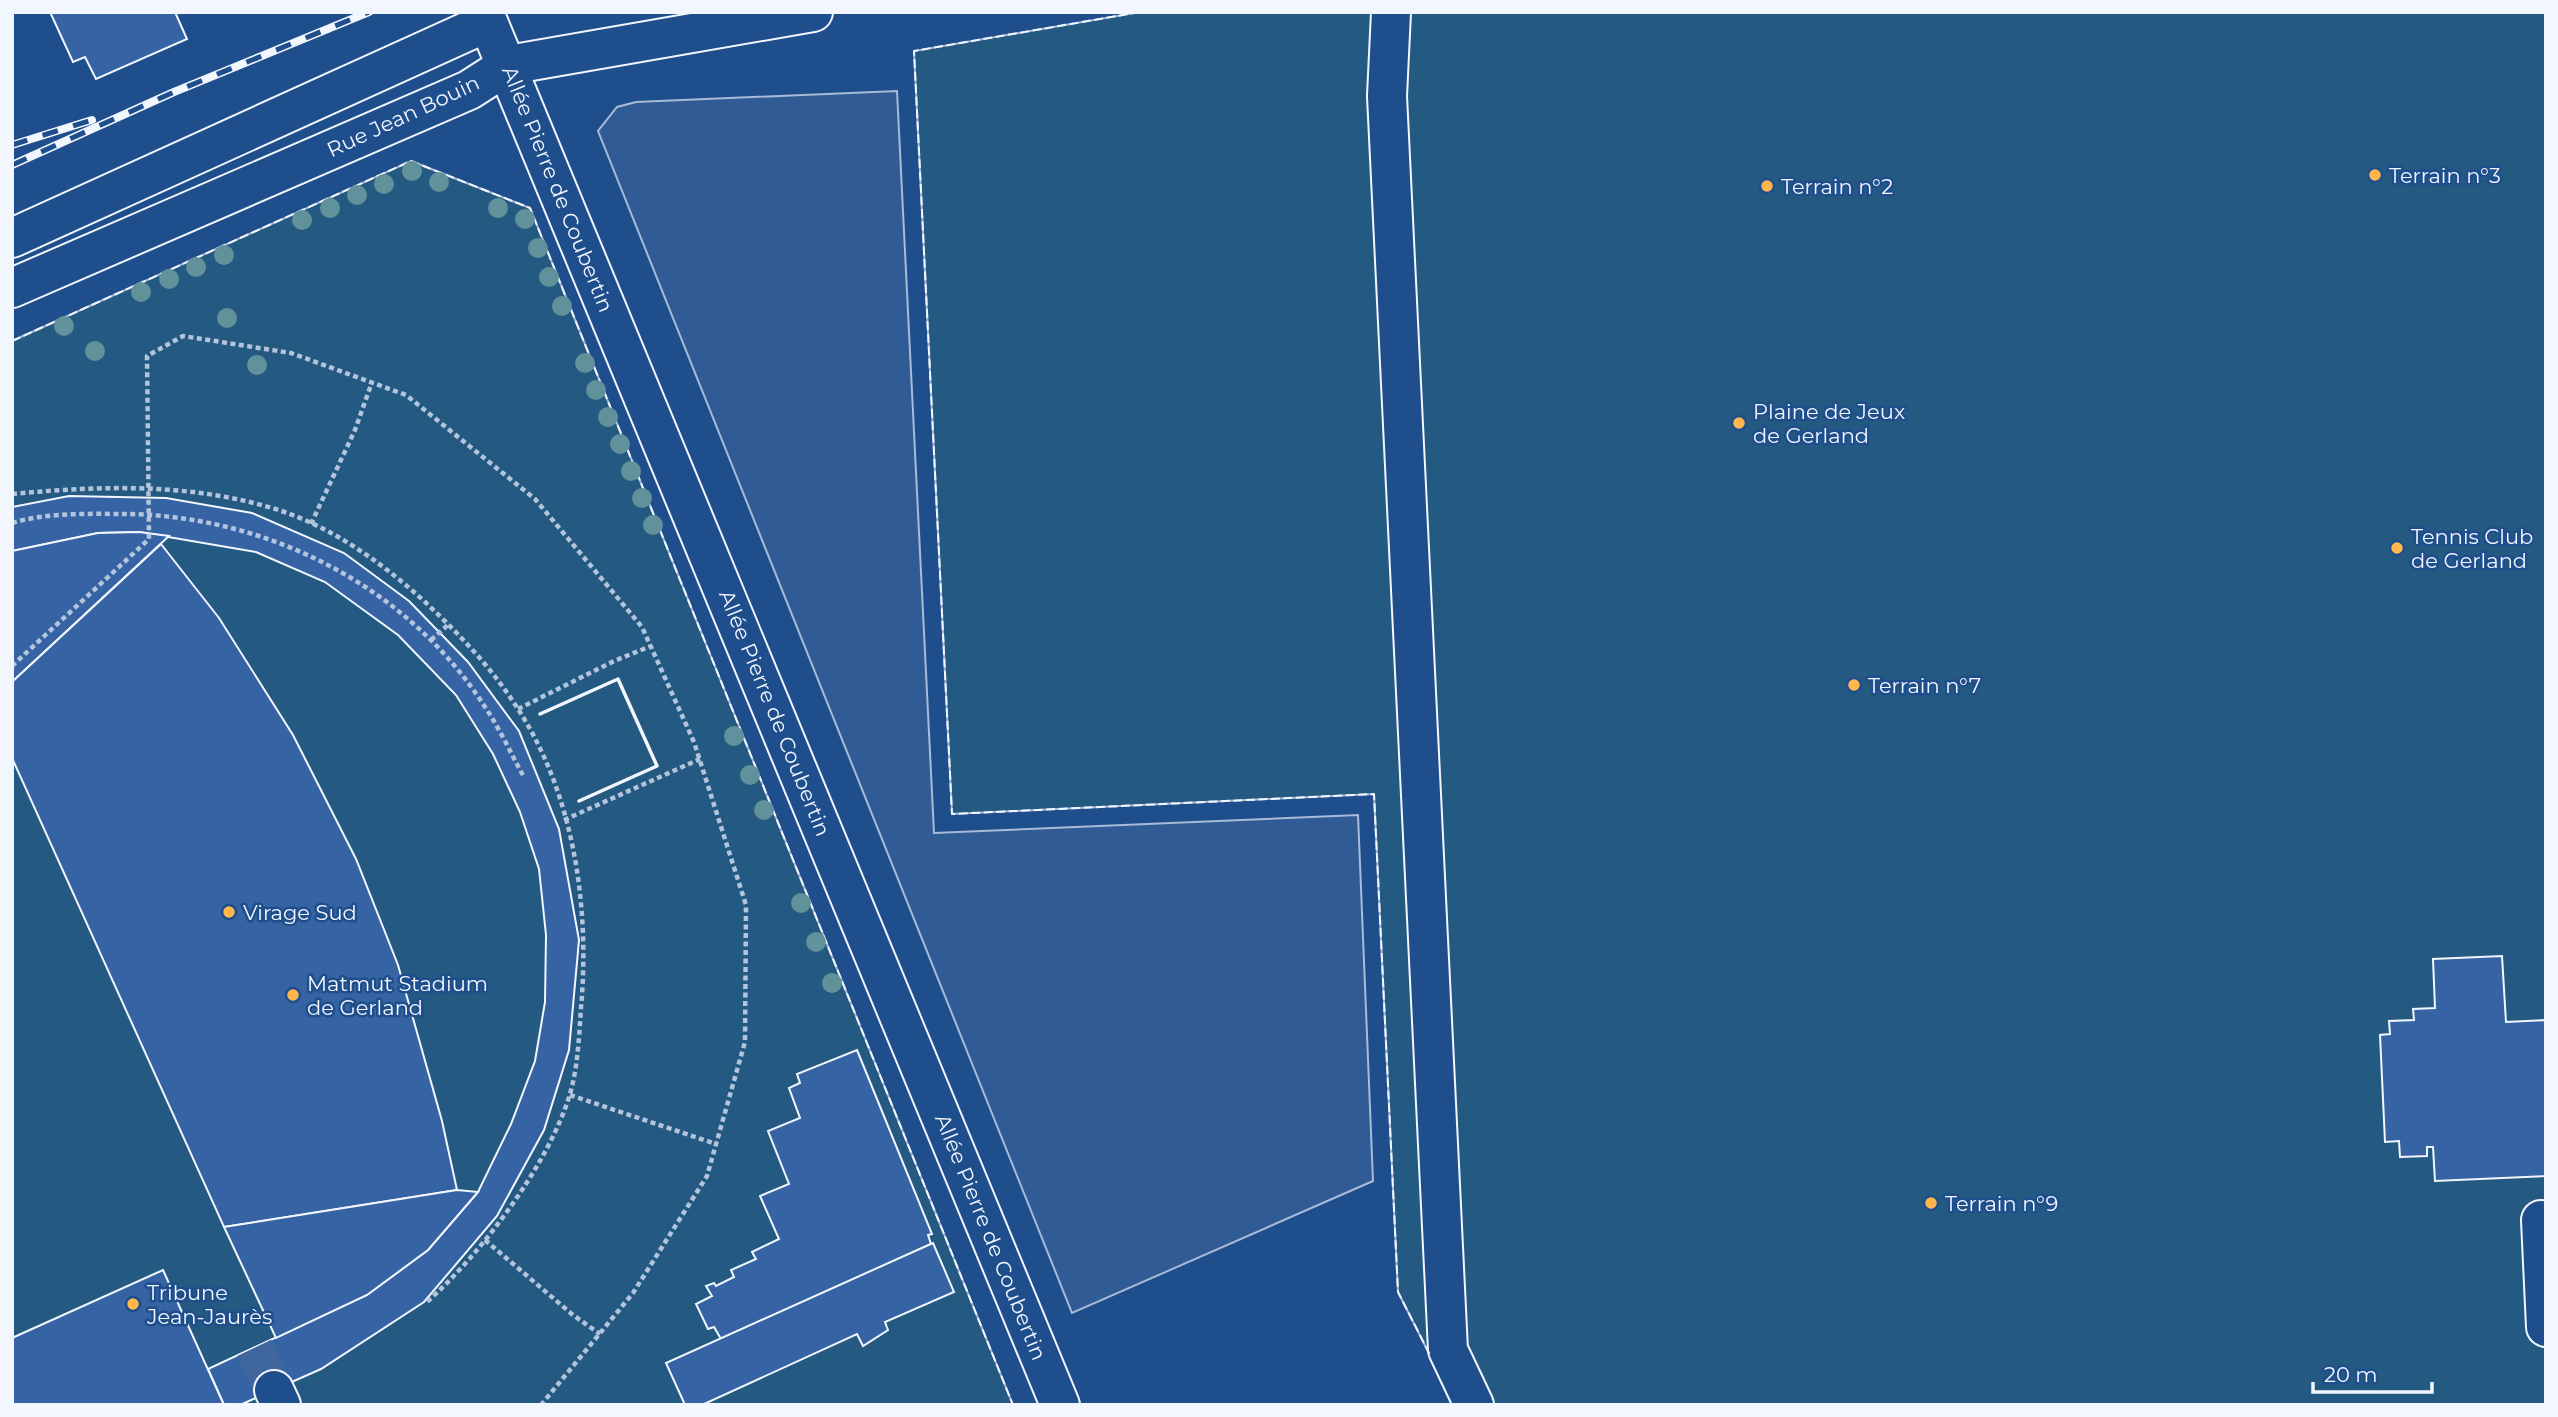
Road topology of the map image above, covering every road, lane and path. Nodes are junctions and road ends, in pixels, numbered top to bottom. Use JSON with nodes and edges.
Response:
{"nodes":[{"id":1,"x":813,"y":12,"type":"edge"},
{"id":2,"x":1391,"y":12,"type":"edge"},
{"id":3,"x":508,"y":65,"type":"junction"},
{"id":4,"x":12,"y":238,"type":"edge"},
{"id":5,"x":12,"y":288,"type":"edge"},
{"id":6,"x":372,"y":382,"type":"junction"},
{"id":7,"x":148,"y":488,"type":"junction"},
{"id":8,"x":12,"y":494,"type":"edge"},
{"id":9,"x":149,"y":515,"type":"junction"},
{"id":10,"x":12,"y":523,"type":"edge"},
{"id":11,"x":311,"y":524,"type":"junction"},
{"id":12,"x":449,"y":624,"type":"junction"},
{"id":13,"x":431,"y":640,"type":"junction"},
{"id":14,"x":651,"y":646,"type":"junction"},
{"id":15,"x":12,"y":666,"type":"edge"},
{"id":16,"x":518,"y":709,"type":"junction"},
{"id":17,"x":700,"y":759,"type":"junction"},
{"id":18,"x":524,"y":777,"type":"dead end"},
{"id":19,"x":565,"y":820,"type":"junction"},
{"id":20,"x":570,"y":1095,"type":"junction"},
{"id":21,"x":716,"y":1144,"type":"junction"},
{"id":22,"x":2542,"y":1220,"type":"dead end"},
{"id":23,"x":485,"y":1240,"type":"junction"},
{"id":24,"x":427,"y":1302,"type":"dead end"},
{"id":25,"x":2546,"y":1327,"type":"edge"},
{"id":26,"x":600,"y":1334,"type":"junction"},
{"id":27,"x":541,"y":1405,"type":"edge"},
{"id":28,"x":1060,"y":1405,"type":"edge"},
{"id":29,"x":1474,"y":1405,"type":"edge"}],
"edges":[{"from":1,"to":3,"type":"street","name":"Rue Jean Bouin"},
{"from":2,"to":29,"type":"street"},
{"from":3,"to":4,"type":"street","name":"Allée Pierre de Coubertin"},
{"from":3,"to":5,"type":"street","name":"Rue Jean Bouin"},
{"from":3,"to":28,"type":"street","name":"Allée Pierre de Coubertin"},
{"from":6,"to":7,"type":"path"},
{"from":6,"to":11,"type":"path"},
{"from":6,"to":14,"type":"path"},
{"from":7,"to":8,"type":"path"},
{"from":7,"to":9,"type":"path"},
{"from":7,"to":11,"type":"path"},
{"from":9,"to":10,"type":"path"},
{"from":9,"to":13,"type":"path"},
{"from":9,"to":15,"type":"path"},
{"from":11,"to":12,"type":"path"},
{"from":12,"to":13,"type":"path"},
{"from":12,"to":16,"type":"path"},
{"from":13,"to":18,"type":"path"},
{"from":14,"to":16,"type":"path"},
{"from":14,"to":17,"type":"path"},
{"from":16,"to":19,"type":"path"},
{"from":17,"to":19,"type":"path"},
{"from":17,"to":21,"type":"path"},
{"from":19,"to":20,"type":"path"},
{"from":20,"to":21,"type":"path"},
{"from":20,"to":23,"type":"path"},
{"from":21,"to":26,"type":"path"},
{"from":22,"to":25,"type":"street"},
{"from":23,"to":24,"type":"path"},
{"from":23,"to":26,"type":"path"},
{"from":26,"to":27,"type":"path"}]}
